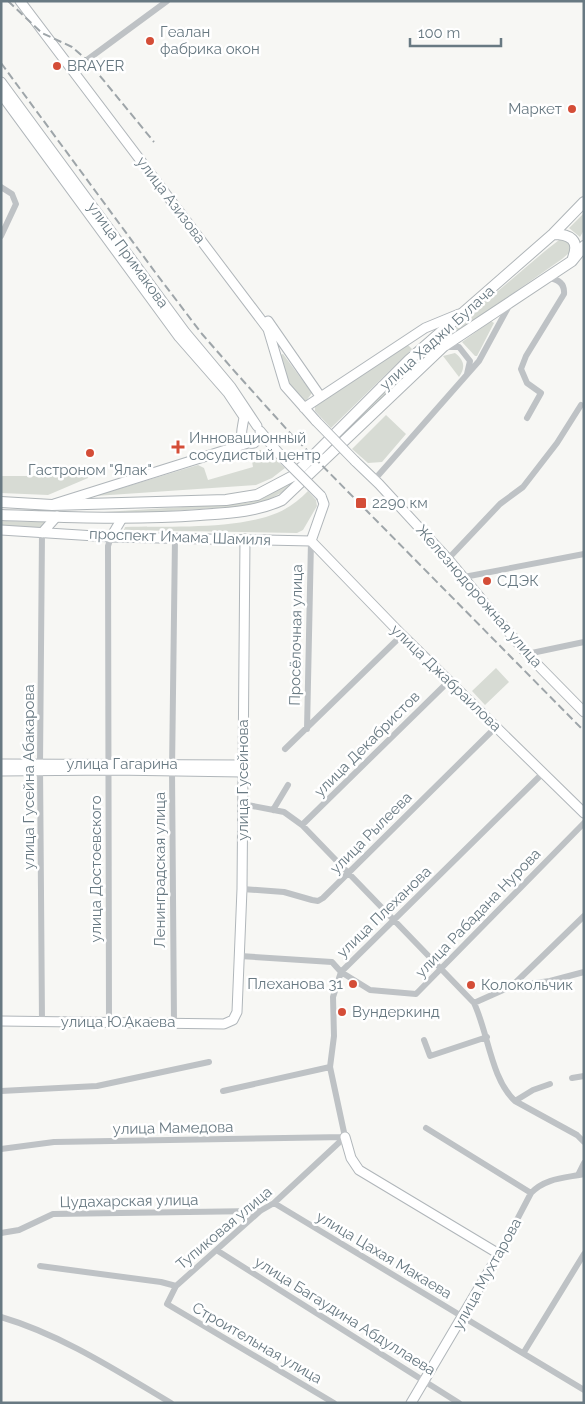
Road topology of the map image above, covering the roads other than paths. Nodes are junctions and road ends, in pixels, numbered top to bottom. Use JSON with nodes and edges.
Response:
{"nodes":[{"id":1,"x":20,"y":1,"type":"edge"},
{"id":2,"x":25,"y":1,"type":"edge"},
{"id":3,"x":167,"y":1,"type":"edge"},
{"id":4,"x":74,"y":70,"type":"junction"},
{"id":5,"x":1,"y":82,"type":"edge"},
{"id":6,"x":1,"y":94,"type":"edge"},
{"id":7,"x":1,"y":188,"type":"edge"},
{"id":8,"x":584,"y":202,"type":"edge"},
{"id":9,"x":553,"y":234,"type":"junction"},
{"id":10,"x":1,"y":236,"type":"edge"},
{"id":11,"x":584,"y":246,"type":"edge"},
{"id":12,"x":572,"y":261,"type":"junction"},
{"id":13,"x":546,"y":277,"type":"junction"},
{"id":14,"x":513,"y":298,"type":"junction"},
{"id":15,"x":460,"y":313,"type":"junction"},
{"id":16,"x":270,"y":328,"type":"junction"},
{"id":17,"x":425,"y":328,"type":"junction"},
{"id":18,"x":434,"y":337,"type":"junction"},
{"id":19,"x":444,"y":346,"type":"junction"},
{"id":20,"x":462,"y":383,"type":"junction"},
{"id":21,"x":320,"y":396,"type":"junction"},
{"id":22,"x":581,"y":405,"type":"dead end"},
{"id":23,"x":304,"y":408,"type":"junction"},
{"id":24,"x":527,"y":418,"type":"dead end"},
{"id":25,"x":243,"y":427,"type":"junction"},
{"id":26,"x":258,"y":430,"type":"junction"},
{"id":27,"x":248,"y":441,"type":"junction"},
{"id":28,"x":274,"y":448,"type":"junction"},
{"id":29,"x":355,"y":461,"type":"joint"},
{"id":30,"x":293,"y":476,"type":"joint"},
{"id":31,"x":375,"y":480,"type":"junction"},
{"id":32,"x":301,"y":484,"type":"joint"},
{"id":33,"x":83,"y":499,"type":"junction"},
{"id":34,"x":1,"y":502,"type":"edge"},
{"id":35,"x":1,"y":515,"type":"edge"},
{"id":36,"x":57,"y":516,"type":"junction"},
{"id":37,"x":121,"y":520,"type":"junction"},
{"id":38,"x":1,"y":530,"type":"edge"},
{"id":39,"x":42,"y":533,"type":"junction"},
{"id":40,"x":111,"y":536,"type":"junction"},
{"id":41,"x":175,"y":538,"type":"junction"},
{"id":42,"x":245,"y":539,"type":"junction"},
{"id":43,"x":310,"y":541,"type":"junction"},
{"id":44,"x":584,"y":554,"type":"edge"},
{"id":45,"x":448,"y":558,"type":"junction"},
{"id":46,"x":464,"y":577,"type":"junction"},
{"id":47,"x":402,"y":635,"type":"junction"},
{"id":48,"x":584,"y":642,"type":"edge"},
{"id":49,"x":527,"y":654,"type":"junction"},
{"id":50,"x":449,"y":681,"type":"junction"},
{"id":51,"x":584,"y":712,"type":"edge"},
{"id":52,"x":496,"y":727,"type":"junction"},
{"id":53,"x":306,"y":729,"type":"junction"},
{"id":54,"x":285,"y":749,"type":"dead end"},
{"id":55,"x":1,"y":764,"type":"edge"},
{"id":56,"x":41,"y":767,"type":"junction"},
{"id":57,"x":109,"y":767,"type":"junction"},
{"id":58,"x":172,"y":767,"type":"junction"},
{"id":59,"x":242,"y":769,"type":"junction"},
{"id":60,"x":1,"y":771,"type":"edge"},
{"id":61,"x":544,"y":773,"type":"junction"},
{"id":62,"x":288,"y":785,"type":"dead end"},
{"id":63,"x":242,"y":804,"type":"junction"},
{"id":64,"x":273,"y":810,"type":"junction"},
{"id":65,"x":584,"y":813,"type":"edge"},
{"id":66,"x":584,"y":823,"type":"edge"},
{"id":67,"x":302,"y":825,"type":"junction"},
{"id":68,"x":349,"y":872,"type":"junction"},
{"id":69,"x":242,"y":889,"type":"junction"},
{"id":70,"x":584,"y":916,"type":"edge"},
{"id":71,"x":394,"y":920,"type":"junction"},
{"id":72,"x":240,"y":956,"type":"junction"},
{"id":73,"x":441,"y":968,"type":"junction"},
{"id":74,"x":341,"y":972,"type":"junction"},
{"id":75,"x":584,"y":972,"type":"edge"},
{"id":76,"x":512,"y":986,"type":"junction"},
{"id":77,"x":474,"y":1003,"type":"junction"},
{"id":78,"x":233,"y":1020,"type":"joint"},
{"id":79,"x":1,"y":1022,"type":"edge"},
{"id":80,"x":42,"y":1022,"type":"junction"},
{"id":81,"x":110,"y":1022,"type":"junction"},
{"id":82,"x":174,"y":1022,"type":"junction"},
{"id":83,"x":487,"y":1037,"type":"junction"},
{"id":84,"x":424,"y":1040,"type":"dead end"},
{"id":85,"x":209,"y":1062,"type":"dead end"},
{"id":86,"x":330,"y":1067,"type":"junction"},
{"id":87,"x":584,"y":1076,"type":"edge"},
{"id":88,"x":572,"y":1078,"type":"dead end"},
{"id":89,"x":550,"y":1084,"type":"dead end"},
{"id":90,"x":1,"y":1091,"type":"edge"},
{"id":91,"x":223,"y":1091,"type":"dead end"},
{"id":92,"x":515,"y":1101,"type":"junction"},
{"id":93,"x":426,"y":1128,"type":"dead end"},
{"id":94,"x":346,"y":1137,"type":"junction"},
{"id":95,"x":584,"y":1142,"type":"edge"},
{"id":96,"x":1,"y":1149,"type":"edge"},
{"id":97,"x":584,"y":1163,"type":"edge"},
{"id":98,"x":581,"y":1174,"type":"edge"},
{"id":99,"x":531,"y":1193,"type":"junction"},
{"id":100,"x":274,"y":1203,"type":"junction"},
{"id":101,"x":244,"y":1212,"type":"junction"},
{"id":102,"x":260,"y":1212,"type":"junction"},
{"id":103,"x":247,"y":1223,"type":"junction"},
{"id":104,"x":1,"y":1233,"type":"edge"},
{"id":105,"x":218,"y":1251,"type":"junction"},
{"id":106,"x":499,"y":1254,"type":"junction"},
{"id":107,"x":584,"y":1254,"type":"edge"},
{"id":108,"x":40,"y":1266,"type":"dead end"},
{"id":109,"x":176,"y":1286,"type":"junction"},
{"id":110,"x":1,"y":1317,"type":"edge"},
{"id":111,"x":464,"y":1317,"type":"junction"},
{"id":112,"x":524,"y":1352,"type":"junction"},
{"id":113,"x":424,"y":1382,"type":"junction"},
{"id":114,"x":584,"y":1390,"type":"edge"},
{"id":115,"x":171,"y":1403,"type":"edge"},
{"id":116,"x":334,"y":1403,"type":"edge"},
{"id":117,"x":411,"y":1403,"type":"edge"},
{"id":118,"x":459,"y":1403,"type":"edge"}],
"edges":[{"from":1,"to":4,"type":"main road","name":"улица Азизова"},
{"from":2,"to":4,"type":"main road","name":"улица Азизова"},
{"from":3,"to":4,"type":"street"},
{"from":4,"to":16,"type":"main road","name":"улица Азизова"},
{"from":5,"to":26,"type":"main road","name":"улица Примакова"},
{"from":6,"to":25,"type":"main road","name":"улица Примакова"},
{"from":7,"to":10,"type":"street"},
{"from":8,"to":9,"type":"main road","name":"улица Хаджи Булача"},
{"from":9,"to":12,"type":"main road"},
{"from":9,"to":15,"type":"main road","name":"улица Хаджи Булача"},
{"from":11,"to":12,"type":"main road","name":"улица Хаджи Булача"},
{"from":12,"to":13,"type":"main road","name":"улица Хаджи Булача"},
{"from":13,"to":14,"type":"main road","name":"улица Хаджи Булача"},
{"from":13,"to":24,"type":"street"},
{"from":14,"to":19,"type":"main road","name":"улица Хаджи Булача"},
{"from":14,"to":20,"type":"street"},
{"from":15,"to":17,"type":"main road"},
{"from":15,"to":18,"type":"main road","name":"улица Хаджи Булача"},
{"from":16,"to":21,"type":"main road","name":"улица Азизова"},
{"from":16,"to":23,"type":"main road","name":"улица Азизова"},
{"from":17,"to":18,"type":"main road"},
{"from":17,"to":21,"type":"main road"},
{"from":18,"to":30,"type":"main road","name":"улица Хаджи Булача"},
{"from":19,"to":20,"type":"street"},
{"from":19,"to":32,"type":"main road","name":"улица Хаджи Булача"},
{"from":20,"to":31,"type":"street"},
{"from":21,"to":23,"type":"main road"},
{"from":22,"to":45,"type":"street"},
{"from":23,"to":29,"type":"main road","name":"улица Азизова","bridge":true},
{"from":25,"to":26,"type":"main road"},
{"from":25,"to":27,"type":"main road"},
{"from":26,"to":27,"type":"main road","name":"проспект Имама Шамиля"},
{"from":26,"to":28,"type":"main road"},
{"from":27,"to":28,"type":"main road"},
{"from":27,"to":33,"type":"main road","name":"проспект Имама Шамиля"},
{"from":28,"to":43,"type":"main road","bridge":true},
{"from":29,"to":31,"type":"main road","name":"Железнодорожная улица"},
{"from":30,"to":33,"type":"main road","name":"проспект Имама Шамиля"},
{"from":31,"to":45,"type":"main road","name":"Железнодорожная улица"},
{"from":32,"to":37,"type":"main road","name":"проспект Имама Шамиля"},
{"from":33,"to":34,"type":"main road","name":"проспект Имама Шамиля"},
{"from":35,"to":36,"type":"main road","name":"проспект Имама Шамиля"},
{"from":36,"to":37,"type":"main road","name":"проспект Имама Шамиля"},
{"from":36,"to":39,"type":"main road"},
{"from":37,"to":40,"type":"main road"},
{"from":38,"to":39,"type":"main road","name":"проспект Имама Шамиля"},
{"from":39,"to":40,"type":"main road","name":"проспект Имама Шамиля"},
{"from":39,"to":56,"type":"street","name":"улица Гусейна Абакарова"},
{"from":40,"to":41,"type":"main road","name":"проспект Имама Шамиля"},
{"from":40,"to":57,"type":"street","name":"улица Достоевского"},
{"from":41,"to":42,"type":"main road","name":"проспект Имама Шамиля"},
{"from":41,"to":58,"type":"street","name":"Ленинградская улица"},
{"from":42,"to":43,"type":"main road","name":"проспект Имама Шамиля"},
{"from":42,"to":59,"type":"main road","name":"улица Гусейнова"},
{"from":43,"to":47,"type":"main road","name":"улица Джабраилова"},
{"from":43,"to":53,"type":"street","name":"Просёлочная улица"},
{"from":44,"to":46,"type":"street"},
{"from":45,"to":46,"type":"main road","name":"Железнодорожная улица"},
{"from":46,"to":49,"type":"main road","name":"Железнодорожная улица"},
{"from":47,"to":50,"type":"main road","name":"улица Джабраилова"},
{"from":47,"to":53,"type":"street"},
{"from":48,"to":49,"type":"street"},
{"from":49,"to":51,"type":"main road","name":"Железнодорожная улица"},
{"from":50,"to":52,"type":"main road","name":"улица Джабраилова"},
{"from":50,"to":67,"type":"street","name":"улица Декабристов"},
{"from":52,"to":61,"type":"main road","name":"улица Джабраилова"},
{"from":52,"to":68,"type":"street","name":"улица Рылеева"},
{"from":53,"to":54,"type":"street"},
{"from":55,"to":56,"type":"main road","name":"улица Гагарина"},
{"from":56,"to":57,"type":"main road","name":"улица Гагарина"},
{"from":56,"to":60,"type":"main road","name":"улица Гагарина"},
{"from":56,"to":80,"type":"street","name":"улица Гусейна Абакарова"},
{"from":57,"to":58,"type":"main road","name":"улица Гагарина"},
{"from":57,"to":81,"type":"street","name":"улица Достоевского"},
{"from":58,"to":59,"type":"main road","name":"улица Гагарина"},
{"from":58,"to":82,"type":"street","name":"Ленинградская улица"},
{"from":59,"to":63,"type":"main road","name":"улица Гусейнова"},
{"from":61,"to":65,"type":"main road","name":"улица Джабраилова"},
{"from":61,"to":71,"type":"street","name":"улица Плеханова"},
{"from":62,"to":64,"type":"street"},
{"from":63,"to":64,"type":"street"},
{"from":63,"to":69,"type":"main road","name":"улица Гусейнова"},
{"from":64,"to":67,"type":"street"},
{"from":66,"to":73,"type":"street","name":"улица Рабадана Нурова"},
{"from":67,"to":68,"type":"street"},
{"from":68,"to":69,"type":"street","name":"улица Рылеева"},
{"from":68,"to":71,"type":"street"},
{"from":69,"to":72,"type":"main road","name":"улица Гусейнова"},
{"from":70,"to":76,"type":"street"},
{"from":71,"to":73,"type":"street"},
{"from":71,"to":74,"type":"street","name":"улица Плеханова"},
{"from":72,"to":74,"type":"street","name":"улица Рабадана Нурова"},
{"from":72,"to":78,"type":"main road","name":"улица Гусейнова"},
{"from":73,"to":74,"type":"street","name":"улица Рабадана Нурова"},
{"from":73,"to":77,"type":"street"},
{"from":74,"to":86,"type":"street","name":"улица Плеханова"},
{"from":75,"to":76,"type":"street"},
{"from":76,"to":77,"type":"street"},
{"from":77,"to":83,"type":"street"},
{"from":78,"to":82,"type":"main road","name":"улица Ю.Акаева"},
{"from":79,"to":80,"type":"main road","name":"улица Ю.Акаева"},
{"from":80,"to":81,"type":"main road","name":"улица Ю.Акаева"},
{"from":81,"to":82,"type":"main road","name":"улица Ю.Акаева"},
{"from":83,"to":84,"type":"street"},
{"from":83,"to":92,"type":"street"},
{"from":85,"to":90,"type":"street"},
{"from":86,"to":91,"type":"street"},
{"from":86,"to":94,"type":"street","name":"улица Плеханова"},
{"from":87,"to":88,"type":"street"},
{"from":89,"to":92,"type":"street"},
{"from":92,"to":95,"type":"street"},
{"from":93,"to":99,"type":"street"},
{"from":94,"to":96,"type":"street","name":"улица Мамедова"},
{"from":94,"to":100,"type":"street","name":"Тупиковая улица"},
{"from":94,"to":106,"type":"main road"},
{"from":97,"to":98,"type":"street"},
{"from":98,"to":99,"type":"street","name":"улица Мухтарова"},
{"from":99,"to":106,"type":"street","name":"улица Мухтарова"},
{"from":100,"to":102,"type":"street","name":"Тупиковая улица"},
{"from":100,"to":111,"type":"street","name":"улица Цахая Макаева"},
{"from":101,"to":102,"type":"street","name":"Цудахарская улица"},
{"from":101,"to":103,"type":"street"},
{"from":101,"to":104,"type":"street","name":"Цудахарская улица"},
{"from":102,"to":103,"type":"street","name":"Тупиковая улица"},
{"from":103,"to":105,"type":"street","name":"Тупиковая улица"},
{"from":105,"to":109,"type":"street","name":"Тупиковая улица"},
{"from":105,"to":113,"type":"street","name":"улица Багаудина Абдуллаева"},
{"from":106,"to":111,"type":"main road","name":"улица Мухтарова"},
{"from":107,"to":112,"type":"street"},
{"from":108,"to":109,"type":"street","name":"Тупиковая улица"},
{"from":109,"to":116,"type":"street","name":"Строительная улица"},
{"from":110,"to":115,"type":"street"},
{"from":111,"to":112,"type":"street","name":"улица Цахая Макаева"},
{"from":111,"to":113,"type":"main road","name":"улица Мухтарова"},
{"from":112,"to":114,"type":"street","name":"улица Цахая Макаева"},
{"from":113,"to":117,"type":"main road","name":"улица Мухтарова"},
{"from":113,"to":118,"type":"street","name":"улица Багаудина Абдуллаева"}]}
